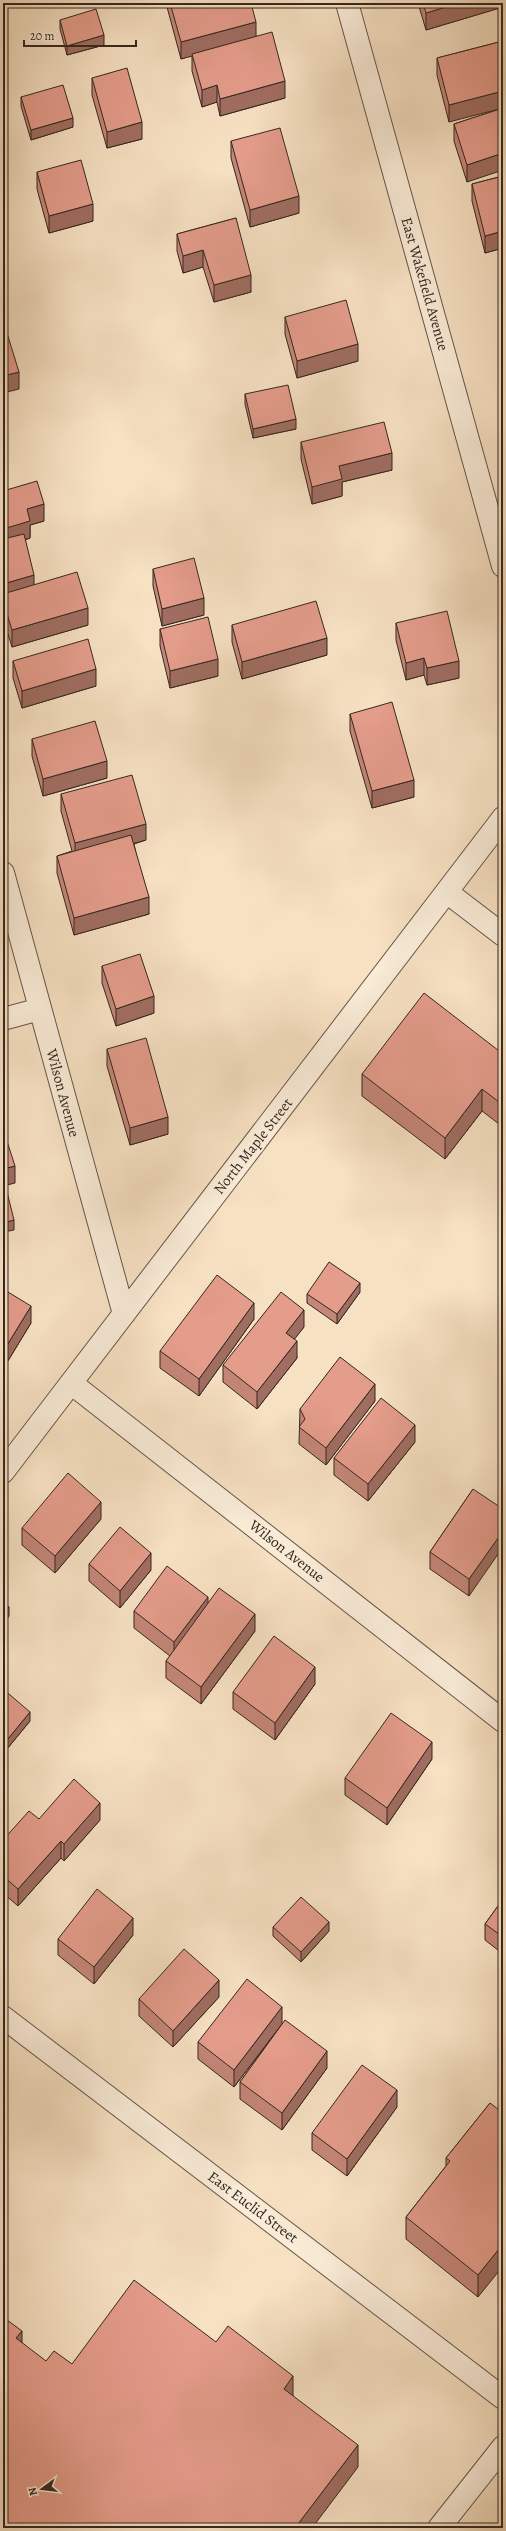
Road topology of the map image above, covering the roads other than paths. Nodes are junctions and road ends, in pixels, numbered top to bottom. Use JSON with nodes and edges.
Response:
{"nodes":[{"id":1,"x":347,"y":3,"type":"edge"},
{"id":2,"x":503,"y":566,"type":"edge"},
{"id":3,"x":503,"y":818,"type":"edge"},
{"id":4,"x":3,"y":873,"type":"edge"},
{"id":5,"x":448,"y":893,"type":"junction"},
{"id":6,"x":503,"y":935,"type":"edge"},
{"id":7,"x":40,"y":1009,"type":"junction"},
{"id":8,"x":3,"y":1019,"type":"edge"},
{"id":9,"x":124,"y":1314,"type":"junction"},
{"id":10,"x":71,"y":1383,"type":"junction"},
{"id":11,"x":3,"y":1472,"type":"edge"},
{"id":12,"x":503,"y":1720,"type":"edge"},
{"id":13,"x":3,"y":2018,"type":"edge"},
{"id":14,"x":503,"y":2398,"type":"edge"},
{"id":15,"x":503,"y":2447,"type":"edge"},
{"id":16,"x":439,"y":2528,"type":"edge"}],
"edges":[{"from":1,"to":2,"type":"street","name":"East Wakefield Avenue"},
{"from":3,"to":5,"type":"street","name":"North Maple Street"},
{"from":4,"to":7,"type":"street","name":"Wilson Avenue"},
{"from":5,"to":6,"type":"street"},
{"from":5,"to":9,"type":"street","name":"North Maple Street"},
{"from":7,"to":8,"type":"street"},
{"from":7,"to":9,"type":"street","name":"Wilson Avenue"},
{"from":9,"to":10,"type":"street","name":"North Maple Street"},
{"from":10,"to":11,"type":"street","name":"North Maple Street"},
{"from":10,"to":12,"type":"street","name":"Wilson Avenue"},
{"from":13,"to":14,"type":"street","name":"East Euclid Street"},
{"from":15,"to":16,"type":"street"}]}
